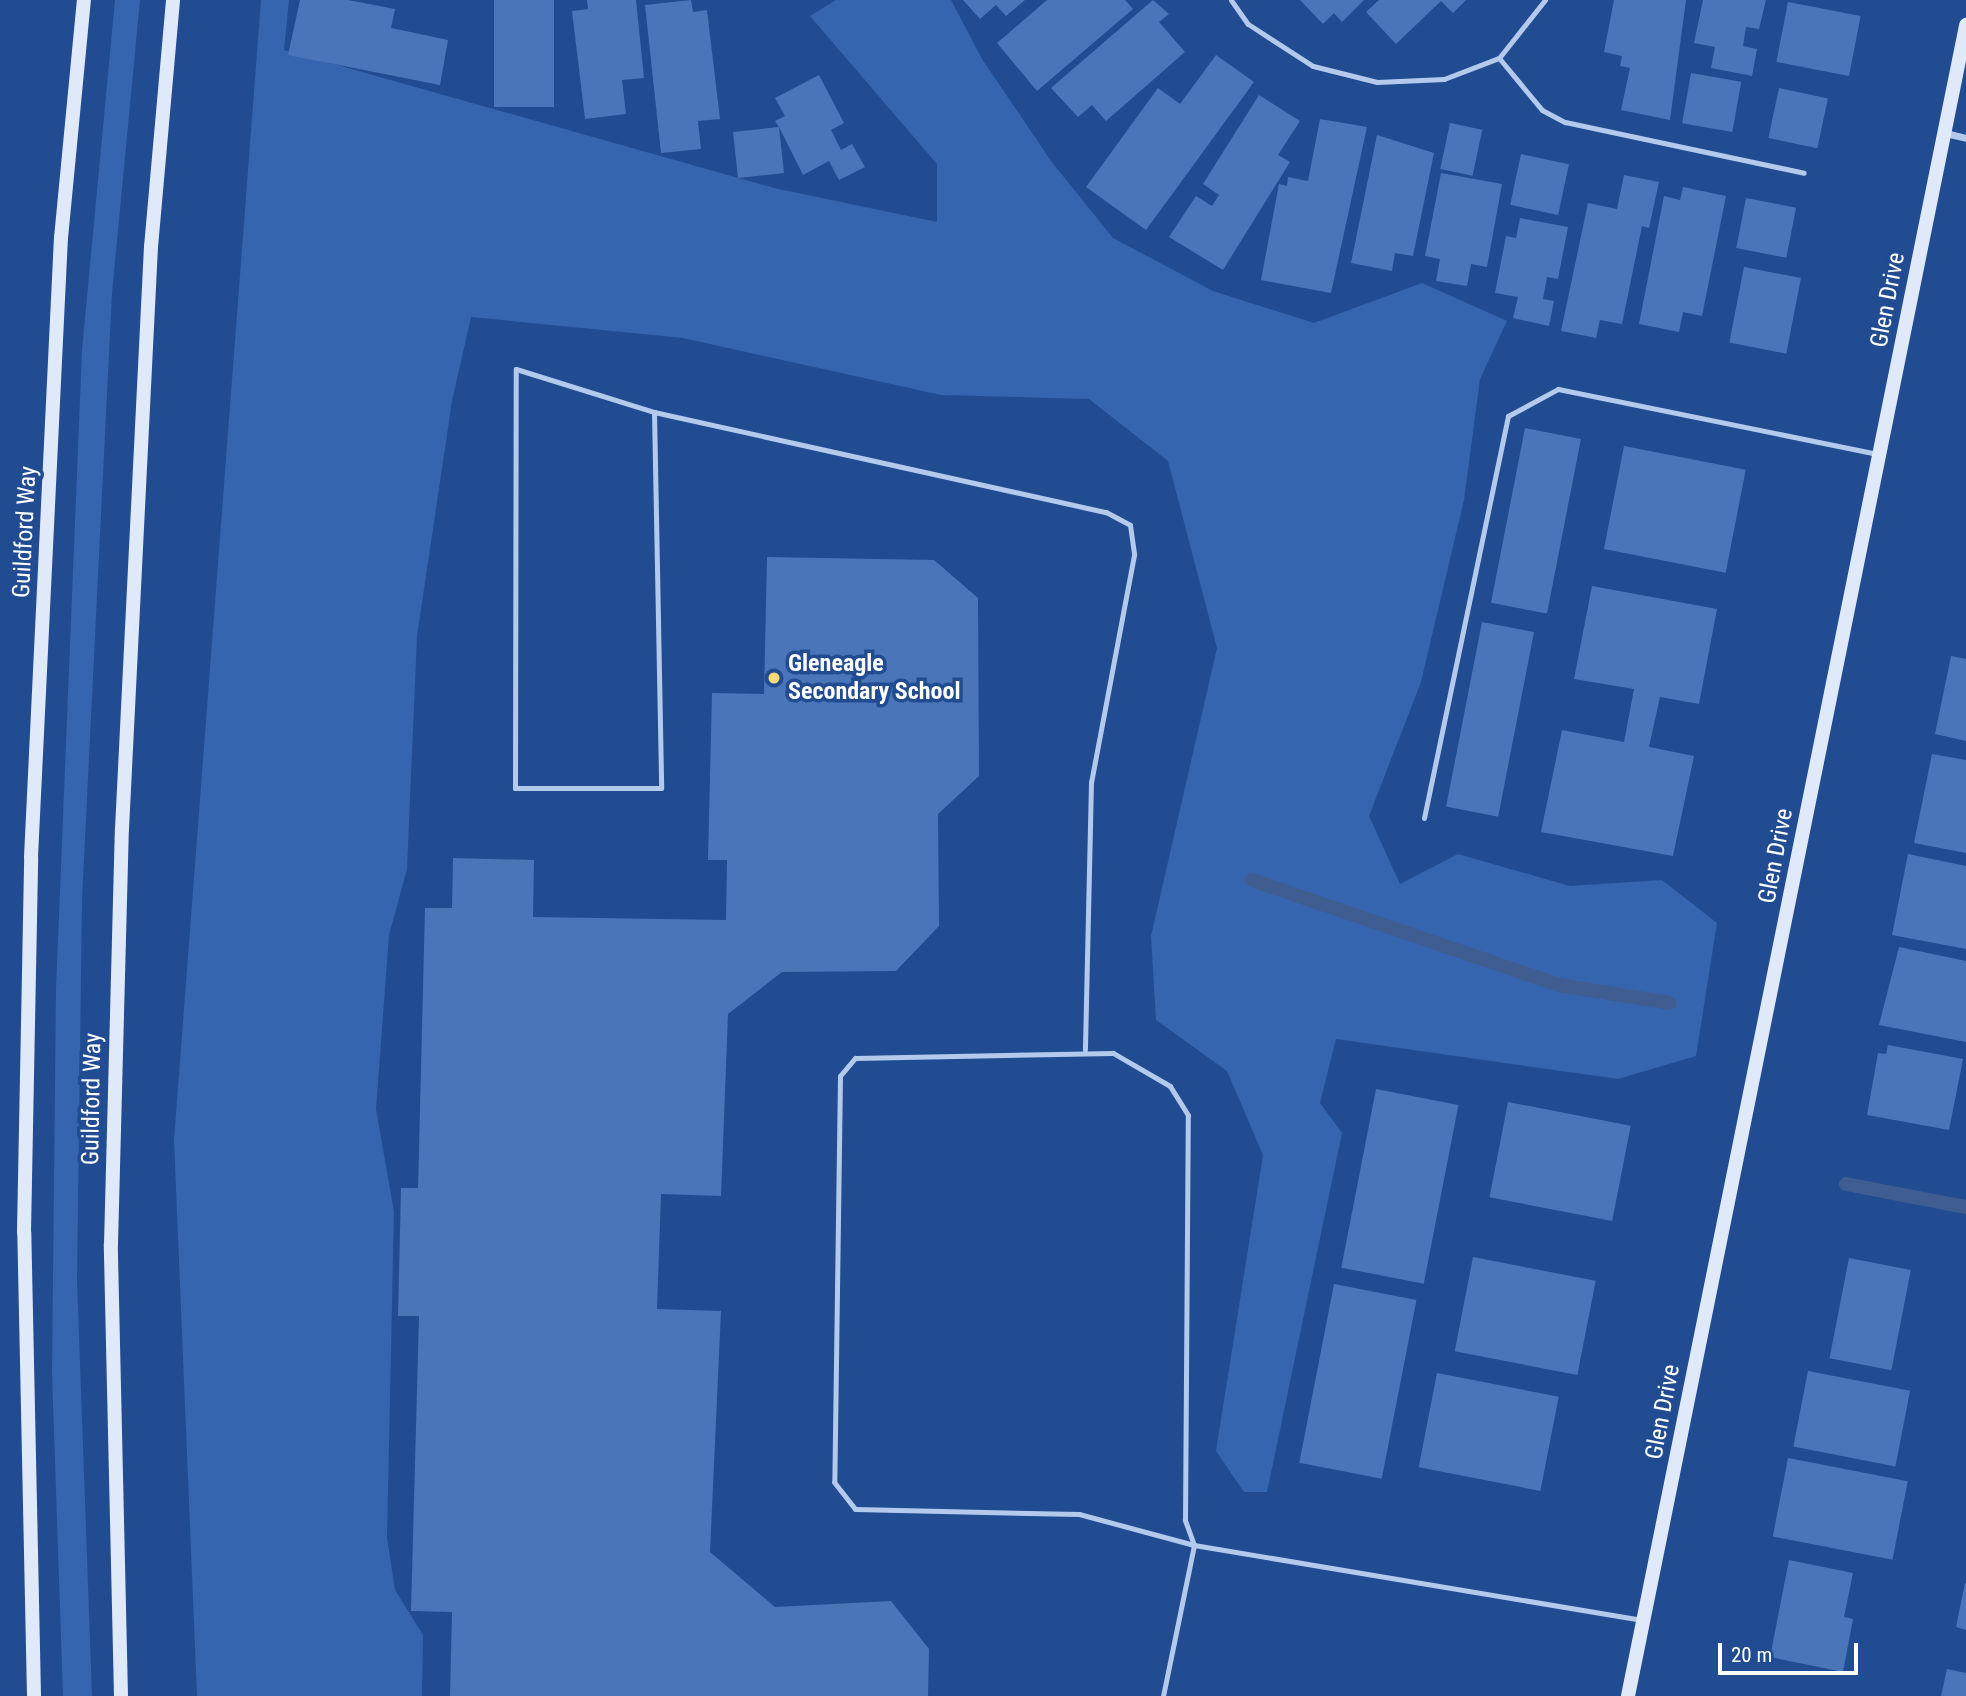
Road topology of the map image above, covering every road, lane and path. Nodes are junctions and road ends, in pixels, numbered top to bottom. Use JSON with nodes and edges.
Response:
{"nodes":[{"id":1,"x":84,"y":0,"type":"edge"},
{"id":2,"x":173,"y":0,"type":"edge"},
{"id":3,"x":1231,"y":0,"type":"edge"},
{"id":4,"x":1545,"y":0,"type":"edge"},
{"id":5,"x":1966,"y":25,"type":"edge"},
{"id":6,"x":1499,"y":58,"type":"junction"},
{"id":7,"x":1945,"y":133,"type":"junction"},
{"id":8,"x":1966,"y":138,"type":"edge"},
{"id":9,"x":1804,"y":173,"type":"dead end"},
{"id":10,"x":654,"y":412,"type":"junction"},
{"id":11,"x":1880,"y":454,"type":"junction"},
{"id":12,"x":1424,"y":818,"type":"dead end"},
{"id":13,"x":1085,"y":1050,"type":"junction"},
{"id":14,"x":1194,"y":1545,"type":"junction"},
{"id":15,"x":1644,"y":1620,"type":"junction"},
{"id":16,"x":34,"y":1696,"type":"edge"},
{"id":17,"x":121,"y":1696,"type":"edge"},
{"id":18,"x":1163,"y":1696,"type":"edge"},
{"id":19,"x":1628,"y":1696,"type":"edge"}],
"edges":[{"from":1,"to":16,"type":"main road","name":"Guildford Way"},
{"from":2,"to":17,"type":"main road","name":"Guildford Way"},
{"from":3,"to":6,"type":"lane"},
{"from":4,"to":6,"type":"lane"},
{"from":5,"to":7,"type":"main road","name":"Glen Drive"},
{"from":6,"to":9,"type":"lane"},
{"from":7,"to":8,"type":"street"},
{"from":7,"to":11,"type":"main road","name":"Glen Drive"},
{"from":10,"to":10,"type":"lane"},
{"from":10,"to":13,"type":"lane"},
{"from":11,"to":12,"type":"lane"},
{"from":11,"to":15,"type":"main road","name":"Glen Drive"},
{"from":13,"to":14,"type":"lane"},
{"from":13,"to":14,"type":"lane"},
{"from":14,"to":15,"type":"lane"},
{"from":14,"to":18,"type":"lane"},
{"from":15,"to":19,"type":"main road","name":"Glen Drive"}]}
